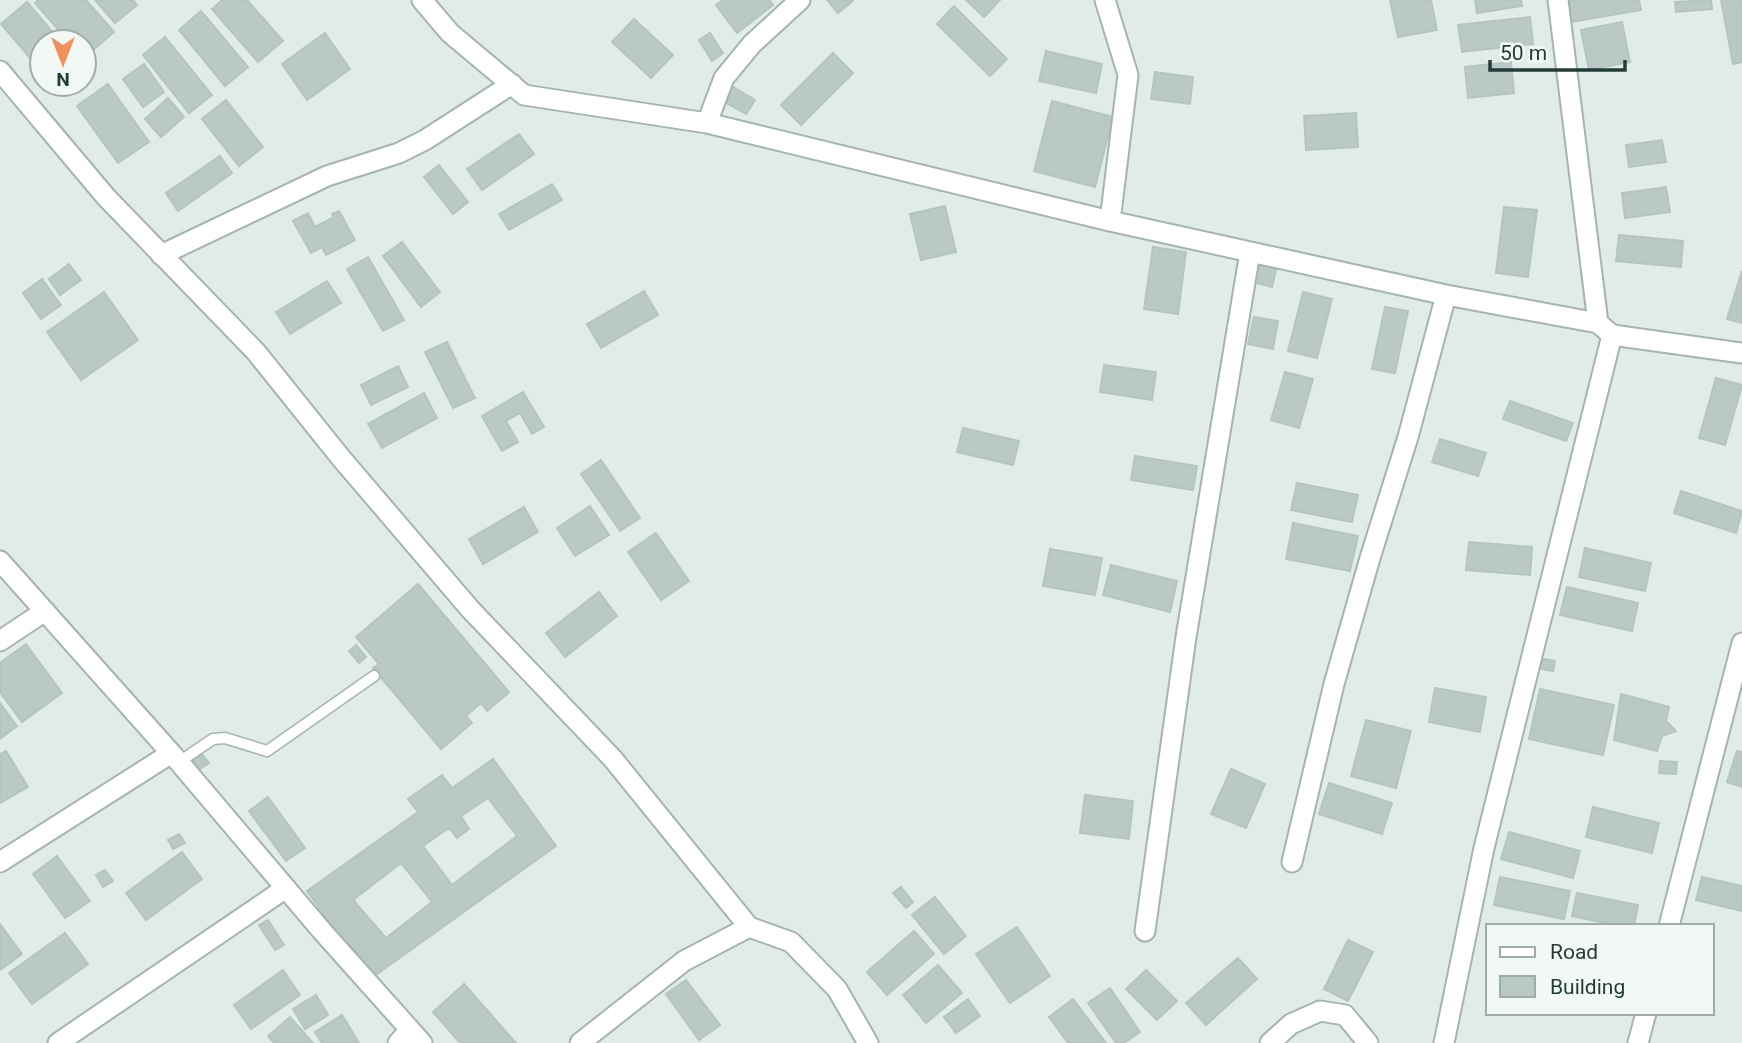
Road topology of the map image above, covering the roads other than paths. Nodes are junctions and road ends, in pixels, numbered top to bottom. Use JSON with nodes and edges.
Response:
{"nodes":[{"id":1,"x":422,"y":0,"type":"edge"},
{"id":2,"x":800,"y":0,"type":"edge"},
{"id":3,"x":1558,"y":0,"type":"edge"},
{"id":4,"x":1104,"y":1,"type":"edge"},
{"id":5,"x":0,"y":71,"type":"edge"},
{"id":6,"x":512,"y":84,"type":"junction"},
{"id":7,"x":708,"y":123,"type":"junction"},
{"id":8,"x":1110,"y":221,"type":"junction"},
{"id":9,"x":1250,"y":252,"type":"junction"},
{"id":10,"x":161,"y":255,"type":"junction"},
{"id":11,"x":1446,"y":295,"type":"junction"},
{"id":12,"x":1605,"y":329,"type":"junction"},
{"id":13,"x":1742,"y":353,"type":"edge"},
{"id":14,"x":0,"y":561,"type":"edge"},
{"id":15,"x":45,"y":611,"type":"junction"},
{"id":16,"x":0,"y":641,"type":"edge"},
{"id":17,"x":1742,"y":643,"type":"edge"},
{"id":18,"x":374,"y":676,"type":"dead end"},
{"id":19,"x":175,"y":758,"type":"junction"},
{"id":20,"x":0,"y":862,"type":"edge"},
{"id":21,"x":1292,"y":862,"type":"dead end"},
{"id":22,"x":286,"y":888,"type":"junction"},
{"id":23,"x":1670,"y":924,"type":"edge"},
{"id":24,"x":749,"y":927,"type":"junction"},
{"id":25,"x":1145,"y":931,"type":"dead end"},
{"id":26,"x":1646,"y":1015,"type":"edge"},
{"id":27,"x":410,"y":1039,"type":"edge"},
{"id":28,"x":58,"y":1043,"type":"edge"},
{"id":29,"x":580,"y":1043,"type":"edge"},
{"id":30,"x":868,"y":1043,"type":"edge"},
{"id":31,"x":1270,"y":1043,"type":"edge"},
{"id":32,"x":1368,"y":1043,"type":"edge"},
{"id":33,"x":1444,"y":1043,"type":"edge"},
{"id":34,"x":1639,"y":1043,"type":"edge"}],
"edges":[{"from":1,"to":6,"type":"street"},
{"from":2,"to":7,"type":"street"},
{"from":3,"to":12,"type":"street"},
{"from":4,"to":8,"type":"street"},
{"from":5,"to":10,"type":"street"},
{"from":6,"to":7,"type":"street"},
{"from":6,"to":10,"type":"street"},
{"from":7,"to":8,"type":"street"},
{"from":8,"to":9,"type":"street"},
{"from":9,"to":11,"type":"street"},
{"from":9,"to":25,"type":"street"},
{"from":10,"to":24,"type":"street"},
{"from":11,"to":12,"type":"street"},
{"from":11,"to":21,"type":"street"},
{"from":12,"to":13,"type":"street"},
{"from":12,"to":33,"type":"street"},
{"from":14,"to":15,"type":"street"},
{"from":15,"to":16,"type":"street"},
{"from":15,"to":19,"type":"street"},
{"from":17,"to":23,"type":"street"},
{"from":18,"to":19,"type":"lane"},
{"from":19,"to":20,"type":"street"},
{"from":19,"to":22,"type":"street"},
{"from":22,"to":27,"type":"street"},
{"from":22,"to":28,"type":"street"},
{"from":24,"to":29,"type":"street"},
{"from":24,"to":30,"type":"street"},
{"from":26,"to":34,"type":"street"},
{"from":31,"to":32,"type":"street"}]}
